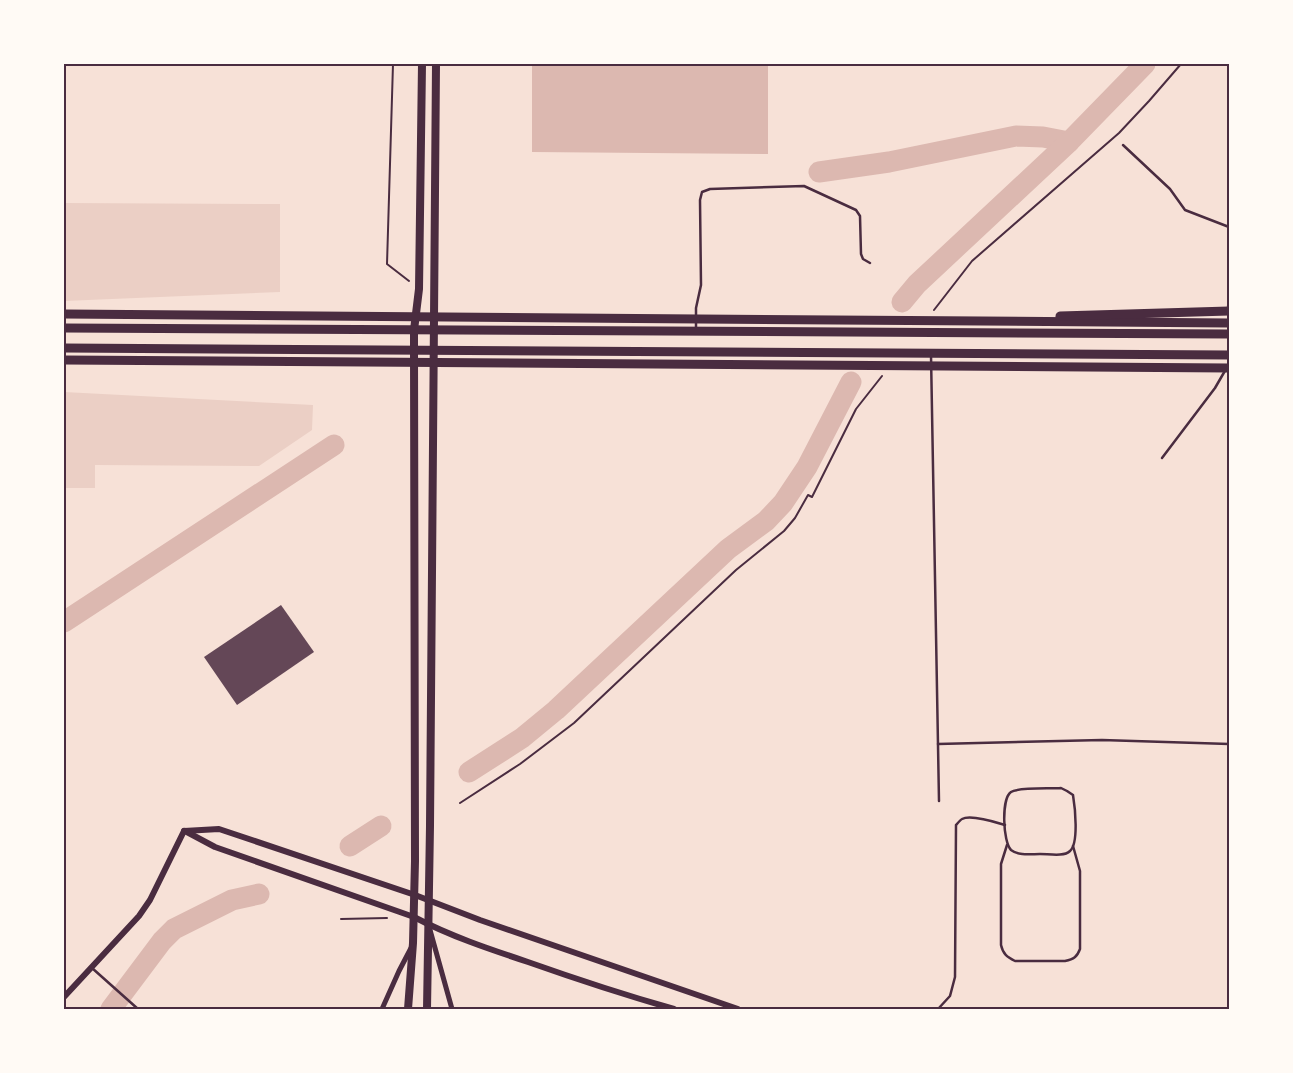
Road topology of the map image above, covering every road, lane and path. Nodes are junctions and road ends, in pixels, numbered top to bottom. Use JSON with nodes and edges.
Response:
{"nodes":[{"id":1,"x":393,"y":64,"type":"edge"},
{"id":2,"x":422,"y":64,"type":"edge"},
{"id":3,"x":436,"y":64,"type":"edge"},
{"id":4,"x":1181,"y":64,"type":"edge"},
{"id":5,"x":1123,"y":145,"type":"dead end"},
{"id":6,"x":1229,"y":227,"type":"edge"},
{"id":7,"x":870,"y":263,"type":"dead end"},
{"id":8,"x":419,"y":289,"type":"junction"},
{"id":9,"x":1229,"y":295,"type":"edge"},
{"id":10,"x":1229,"y":310,"type":"edge"},
{"id":11,"x":932,"y":312,"type":"dead end"},
{"id":12,"x":64,"y":314,"type":"edge"},
{"id":13,"x":918,"y":321,"type":"junction"},
{"id":14,"x":1228,"y":324,"type":"edge"},
{"id":15,"x":64,"y":328,"type":"edge"},
{"id":16,"x":414,"y":330,"type":"junction"},
{"id":17,"x":434,"y":330,"type":"junction"},
{"id":18,"x":696,"y":331,"type":"junction"},
{"id":19,"x":1229,"y":334,"type":"edge"},
{"id":20,"x":64,"y":348,"type":"edge"},
{"id":21,"x":414,"y":349,"type":"junction"},
{"id":22,"x":434,"y":349,"type":"junction"},
{"id":23,"x":931,"y":353,"type":"junction"},
{"id":24,"x":1229,"y":355,"type":"edge"},
{"id":25,"x":64,"y":360,"type":"edge"},
{"id":26,"x":1229,"y":366,"type":"edge"},
{"id":27,"x":883,"y":374,"type":"dead end"},
{"id":28,"x":1162,"y":458,"type":"dead end"},
{"id":29,"x":938,"y":744,"type":"junction"},
{"id":30,"x":1229,"y":744,"type":"edge"},
{"id":31,"x":939,"y":802,"type":"dead end"},
{"id":32,"x":460,"y":803,"type":"dead end"},
{"id":33,"x":1005,"y":825,"type":"junction"},
{"id":34,"x":184,"y":831,"type":"junction"},
{"id":35,"x":1007,"y":845,"type":"junction"},
{"id":36,"x":1074,"y":846,"type":"junction"},
{"id":37,"x":414,"y":895,"type":"junction"},
{"id":38,"x":429,"y":901,"type":"junction"},
{"id":39,"x":414,"y":917,"type":"junction"},
{"id":40,"x":387,"y":918,"type":"dead end"},
{"id":41,"x":342,"y":919,"type":"dead end"},
{"id":42,"x":429,"y":925,"type":"junction"},
{"id":43,"x":413,"y":943,"type":"junction"},
{"id":44,"x":91,"y":967,"type":"junction"},
{"id":45,"x":64,"y":997,"type":"edge"},
{"id":46,"x":138,"y":1009,"type":"edge"},
{"id":47,"x":382,"y":1009,"type":"edge"},
{"id":48,"x":408,"y":1009,"type":"edge"},
{"id":49,"x":427,"y":1009,"type":"edge"},
{"id":50,"x":452,"y":1009,"type":"edge"},
{"id":51,"x":674,"y":1009,"type":"edge"},
{"id":52,"x":738,"y":1009,"type":"edge"},
{"id":53,"x":938,"y":1009,"type":"edge"}],
"edges":[{"from":1,"to":8,"type":"path"},
{"from":2,"to":8,"type":"main road"},
{"from":3,"to":17,"type":"main road"},
{"from":4,"to":11,"type":"path"},
{"from":5,"to":6,"type":"lane"},
{"from":7,"to":18,"type":"lane"},
{"from":8,"to":16,"type":"main road"},
{"from":9,"to":14,"type":"lane"},
{"from":10,"to":13,"type":"highway"},
{"from":12,"to":13,"type":"highway"},
{"from":13,"to":14,"type":"highway"},
{"from":15,"to":16,"type":"highway"},
{"from":16,"to":17,"type":"highway"},
{"from":16,"to":21,"type":"main road"},
{"from":17,"to":18,"type":"highway"},
{"from":17,"to":22,"type":"main road"},
{"from":18,"to":19,"type":"highway"},
{"from":20,"to":21,"type":"highway"},
{"from":21,"to":22,"type":"highway"},
{"from":21,"to":37,"type":"main road"},
{"from":22,"to":23,"type":"highway"},
{"from":22,"to":38,"type":"main road"},
{"from":23,"to":24,"type":"highway"},
{"from":23,"to":29,"type":"lane"},
{"from":25,"to":26,"type":"highway"},
{"from":26,"to":28,"type":"lane"},
{"from":27,"to":32,"type":"path"},
{"from":29,"to":30,"type":"lane"},
{"from":29,"to":31,"type":"lane"},
{"from":33,"to":35,"type":"lane"},
{"from":33,"to":36,"type":"lane"},
{"from":33,"to":53,"type":"lane"},
{"from":34,"to":37,"type":"street"},
{"from":34,"to":39,"type":"street"},
{"from":34,"to":44,"type":"street"},
{"from":35,"to":36,"type":"lane"},
{"from":35,"to":36,"type":"lane"},
{"from":37,"to":38,"type":"street"},
{"from":37,"to":39,"type":"main road"},
{"from":38,"to":42,"type":"main road"},
{"from":38,"to":52,"type":"street"},
{"from":39,"to":42,"type":"street"},
{"from":39,"to":43,"type":"main road"},
{"from":40,"to":41,"type":"path"},
{"from":42,"to":49,"type":"main road"},
{"from":42,"to":50,"type":"street"},
{"from":42,"to":51,"type":"street"},
{"from":43,"to":47,"type":"street"},
{"from":43,"to":48,"type":"main road"},
{"from":44,"to":45,"type":"street"},
{"from":44,"to":46,"type":"lane"}]}
